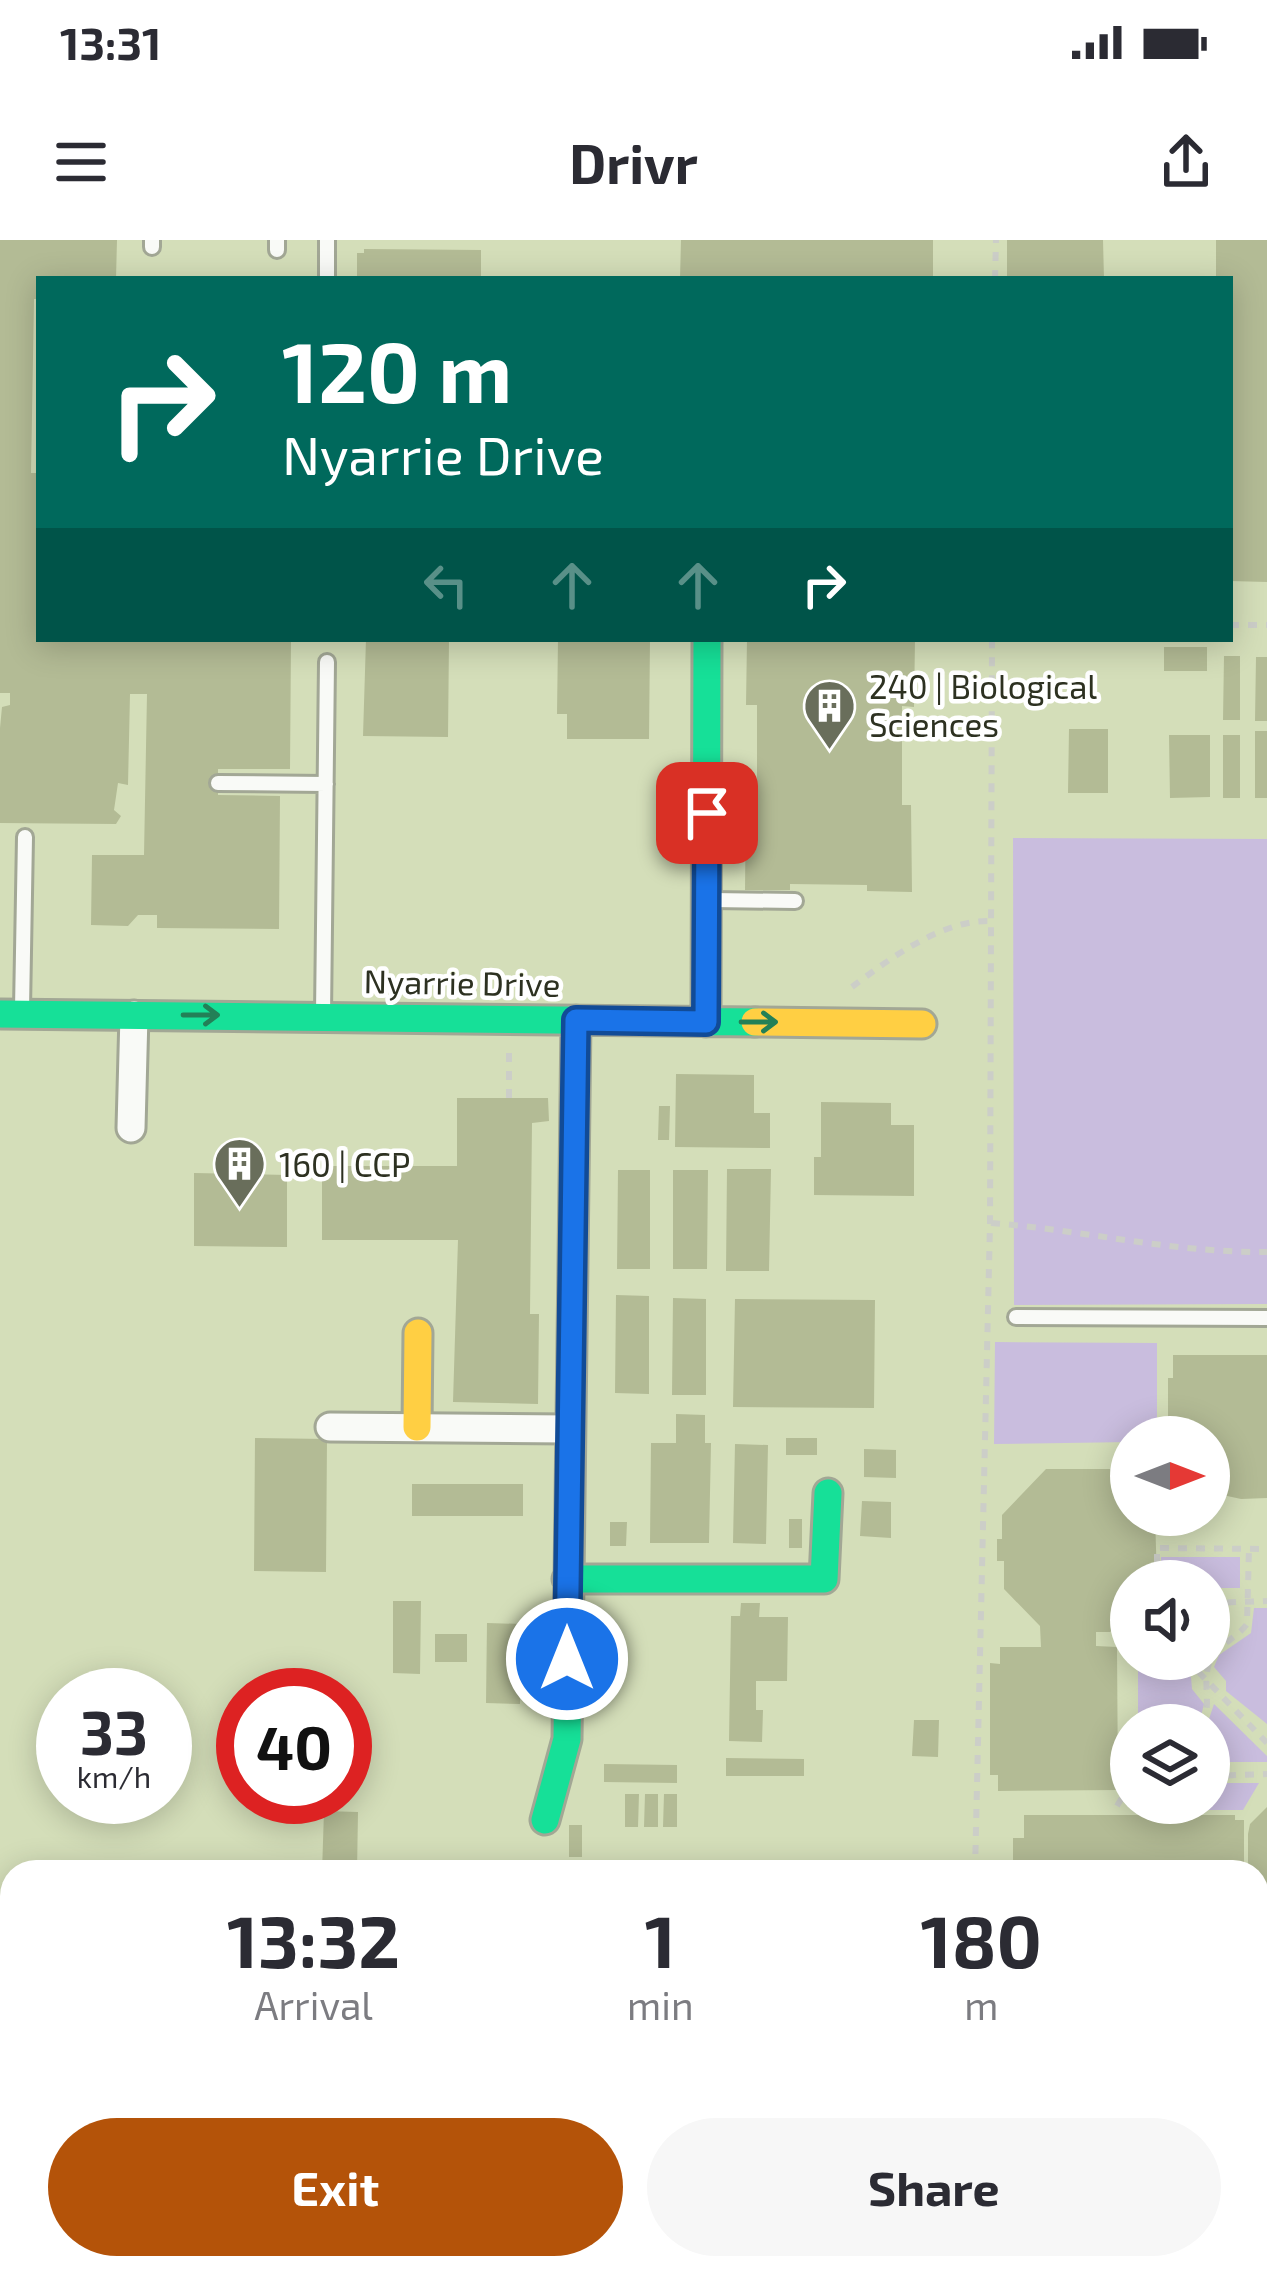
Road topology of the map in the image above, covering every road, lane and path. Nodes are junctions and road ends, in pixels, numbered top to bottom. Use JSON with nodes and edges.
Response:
{"nodes":[{"id":1,"x":327,"y":240,"type":"edge"},
{"id":2,"x":996,"y":240,"type":"edge"},
{"id":3,"x":327,"y":276,"type":"edge"},
{"id":4,"x":995,"y":276,"type":"edge"},
{"id":5,"x":1233,"y":625,"type":"edge"},
{"id":6,"x":1267,"y":625,"type":"edge"},
{"id":7,"x":707,"y":642,"type":"edge"},
{"id":8,"x":992,"y":642,"type":"edge"},
{"id":9,"x":327,"y":662,"type":"dead end"},
{"id":10,"x":218,"y":783,"type":"dead end"},
{"id":11,"x":326,"y":784,"type":"junction"},
{"id":12,"x":25,"y":836,"type":"dead end"},
{"id":13,"x":707,"y":900,"type":"junction"},
{"id":14,"x":795,"y":901,"type":"dead end"},
{"id":15,"x":991,"y":921,"type":"junction"},
{"id":16,"x":845,"y":992,"type":"dead end"},
{"id":17,"x":11,"y":1014,"type":"edge"},
{"id":18,"x":134,"y":1016,"type":"junction"},
{"id":19,"x":323,"y":1016,"type":"junction"},
{"id":20,"x":576,"y":1020,"type":"junction"},
{"id":21,"x":706,"y":1022,"type":"junction"},
{"id":22,"x":922,"y":1024,"type":"dead end"},
{"id":23,"x":131,"y":1128,"type":"dead end"},
{"id":24,"x":990,"y":1222,"type":"junction"},
{"id":25,"x":1267,"y":1252,"type":"edge"},
{"id":26,"x":1016,"y":1317,"type":"dead end"},
{"id":27,"x":1267,"y":1318,"type":"edge"},
{"id":28,"x":418,"y":1333,"type":"dead end"},
{"id":29,"x":330,"y":1426,"type":"dead end"},
{"id":30,"x":417,"y":1427,"type":"junction"},
{"id":31,"x":568,"y":1429,"type":"junction"},
{"id":32,"x":828,"y":1493,"type":"dead end"},
{"id":33,"x":1249,"y":1549,"type":"junction"},
{"id":34,"x":1267,"y":1549,"type":"edge"},
{"id":35,"x":1157,"y":1560,"type":"edge"},
{"id":36,"x":568,"y":1579,"type":"junction"},
{"id":37,"x":1249,"y":1601,"type":"junction"},
{"id":38,"x":1267,"y":1601,"type":"edge"},
{"id":39,"x":1230,"y":1602,"type":"edge"},
{"id":40,"x":1205,"y":1680,"type":"edge"},
{"id":41,"x":1208,"y":1683,"type":"junction"},
{"id":42,"x":1208,"y":1704,"type":"edge"},
{"id":43,"x":1267,"y":1743,"type":"edge"},
{"id":44,"x":1267,"y":1774,"type":"edge"},
{"id":45,"x":1230,"y":1775,"type":"edge"},
{"id":46,"x":545,"y":1820,"type":"dead end"},
{"id":47,"x":976,"y":1860,"type":"edge"}],
"edges":[{"from":1,"to":3,"type":"lane"},
{"from":2,"to":4,"type":"path"},
{"from":5,"to":6,"type":"path"},
{"from":7,"to":13,"type":"street"},
{"from":8,"to":15,"type":"path"},
{"from":9,"to":11,"type":"lane"},
{"from":10,"to":11,"type":"lane"},
{"from":11,"to":19,"type":"lane"},
{"from":12,"to":17,"type":"lane"},
{"from":13,"to":14,"type":"lane"},
{"from":13,"to":21,"type":"street"},
{"from":15,"to":16,"type":"path"},
{"from":15,"to":24,"type":"path"},
{"from":17,"to":18,"type":"street","name":"Nyarrie Drive"},
{"from":18,"to":19,"type":"street","name":"Nyarrie Drive","one_way":true},
{"from":18,"to":23,"type":"street"},
{"from":19,"to":20,"type":"street","name":"Nyarrie Drive"},
{"from":20,"to":21,"type":"street","name":"Nyarrie Drive"},
{"from":20,"to":31,"type":"street"},
{"from":21,"to":22,"type":"street","name":"Nyarrie Drive","one_way":true},
{"from":24,"to":25,"type":"path"},
{"from":24,"to":47,"type":"path"},
{"from":26,"to":27,"type":"lane"},
{"from":28,"to":30,"type":"street"},
{"from":29,"to":30,"type":"street"},
{"from":30,"to":31,"type":"street"},
{"from":31,"to":36,"type":"street"},
{"from":32,"to":36,"type":"street"},
{"from":33,"to":34,"type":"path"},
{"from":33,"to":35,"type":"path"},
{"from":33,"to":37,"type":"path"},
{"from":36,"to":46,"type":"street"},
{"from":37,"to":38,"type":"path"},
{"from":37,"to":39,"type":"path"},
{"from":37,"to":41,"type":"path"},
{"from":40,"to":41,"type":"path"},
{"from":41,"to":42,"type":"path"},
{"from":41,"to":43,"type":"path"},
{"from":44,"to":45,"type":"path"}]}
